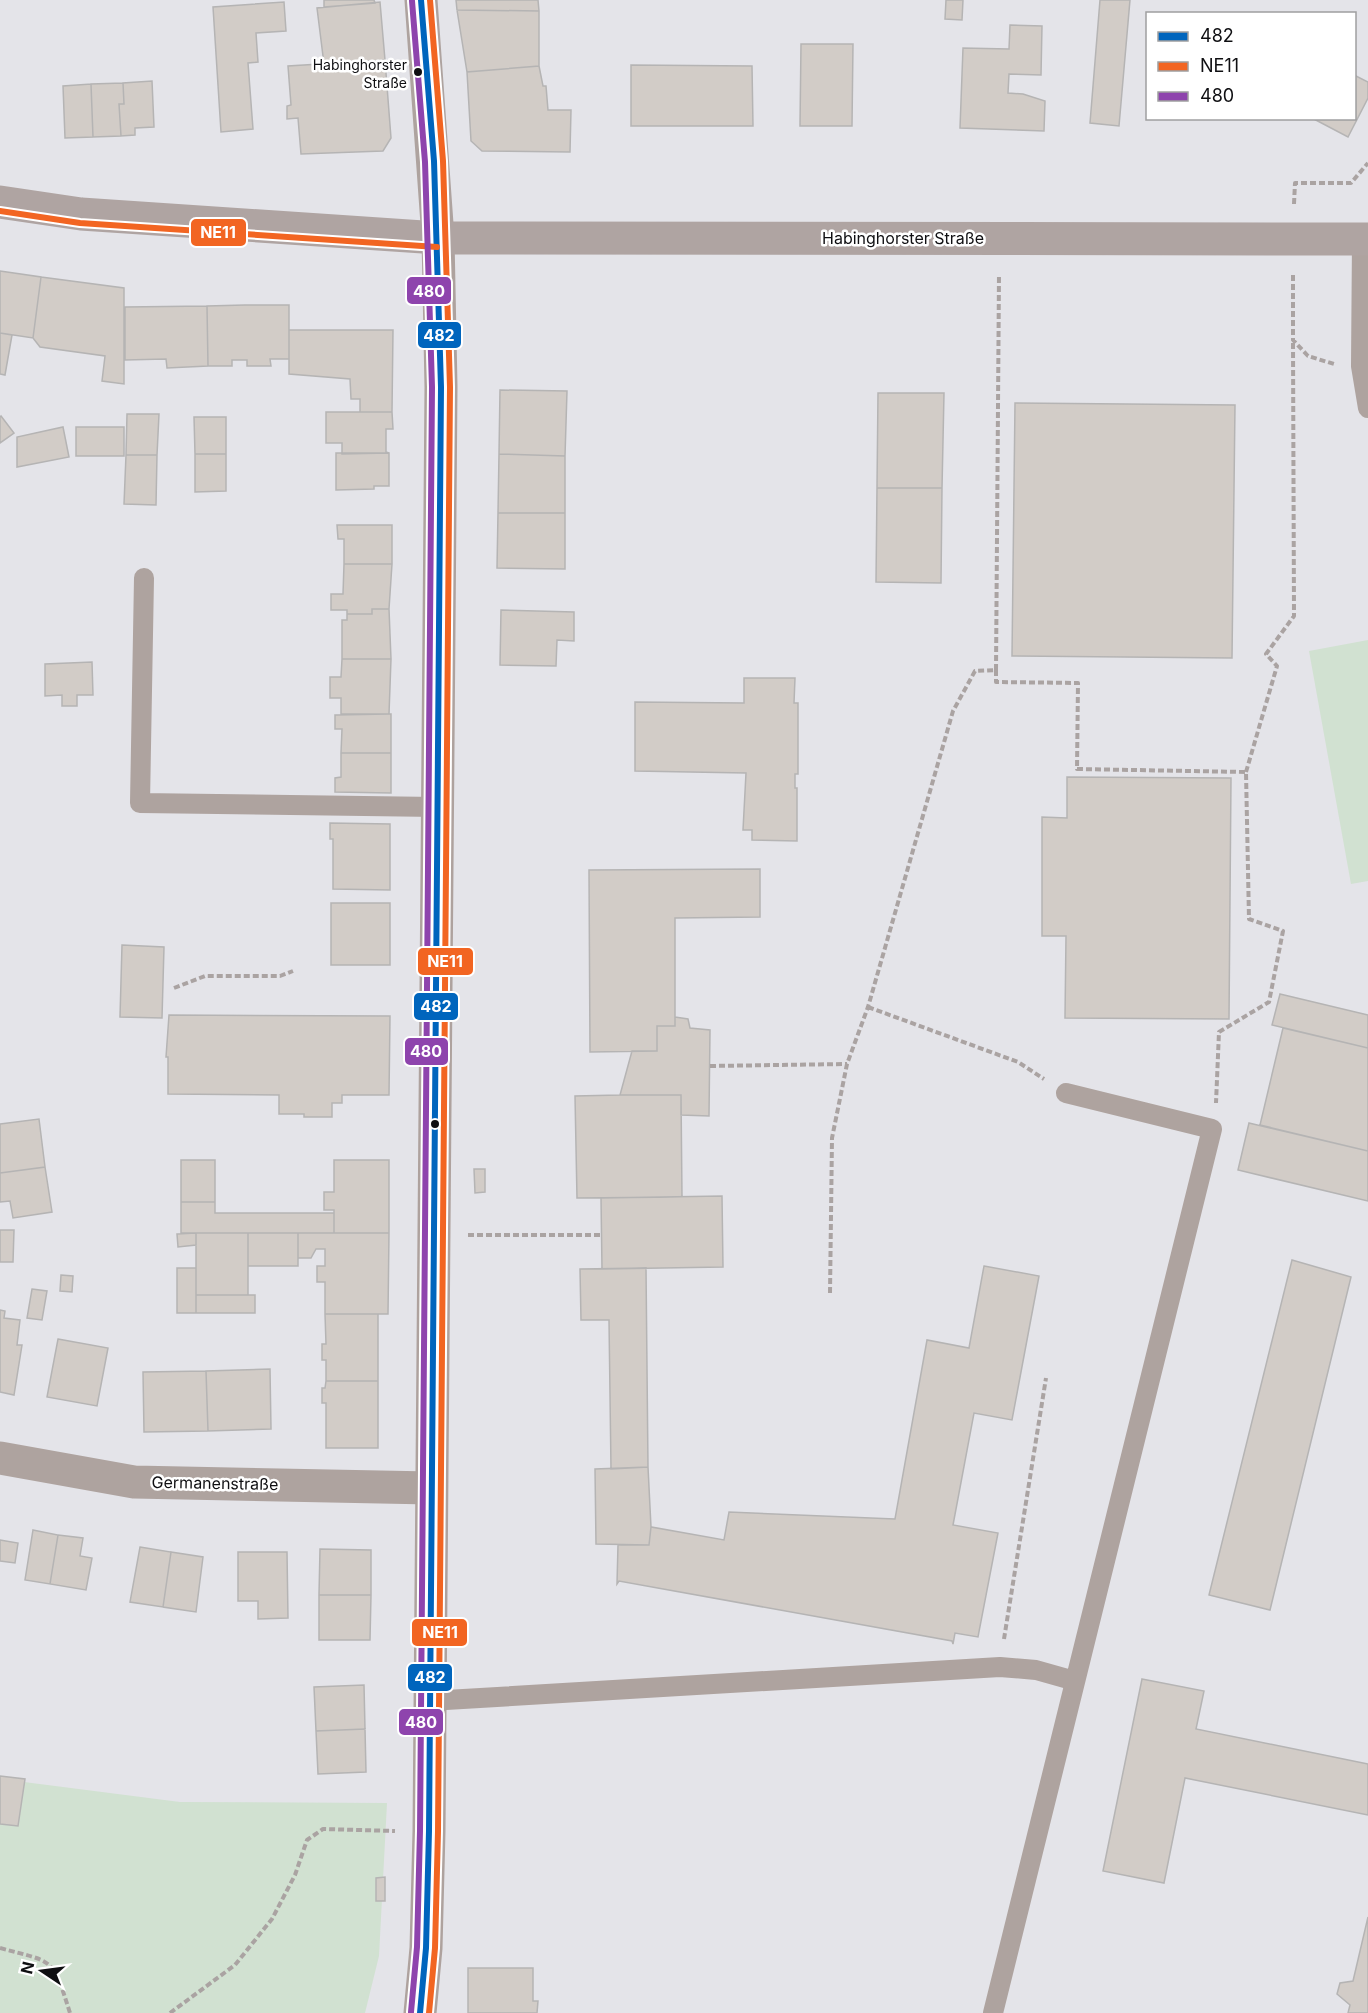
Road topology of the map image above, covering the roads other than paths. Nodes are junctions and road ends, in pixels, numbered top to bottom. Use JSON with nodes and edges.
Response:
{"nodes":[{"id":1,"x":421,"y":0,"type":"edge"},
{"id":2,"x":0,"y":202,"type":"edge"},
{"id":3,"x":1366,"y":237,"type":"edge"},
{"id":4,"x":438,"y":238,"type":"junction"},
{"id":5,"x":1368,"y":408,"type":"edge"},
{"id":6,"x":144,"y":578,"type":"dead end"},
{"id":7,"x":437,"y":807,"type":"junction"},
{"id":8,"x":1066,"y":1093,"type":"road end"},
{"id":9,"x":0,"y":1458,"type":"edge"},
{"id":10,"x":431,"y":1488,"type":"junction"},
{"id":11,"x":1075,"y":1681,"type":"junction"},
{"id":12,"x":429,"y":1701,"type":"junction"},
{"id":13,"x":420,"y":2013,"type":"edge"},
{"id":14,"x":993,"y":2013,"type":"edge"}],
"edges":[{"from":1,"to":4,"type":"street"},
{"from":2,"to":4,"type":"main road","name":"Habinghorster Straße"},
{"from":3,"to":4,"type":"main road","name":"Habinghorster Straße"},
{"from":3,"to":5,"type":"lane"},
{"from":4,"to":7,"type":"street"},
{"from":6,"to":7,"type":"lane"},
{"from":7,"to":10,"type":"street"},
{"from":8,"to":11,"type":"lane"},
{"from":9,"to":10,"type":"street","name":"Germanenstraße"},
{"from":10,"to":12,"type":"street"},
{"from":11,"to":12,"type":"lane"},
{"from":11,"to":14,"type":"lane"},
{"from":12,"to":13,"type":"street"}]}
